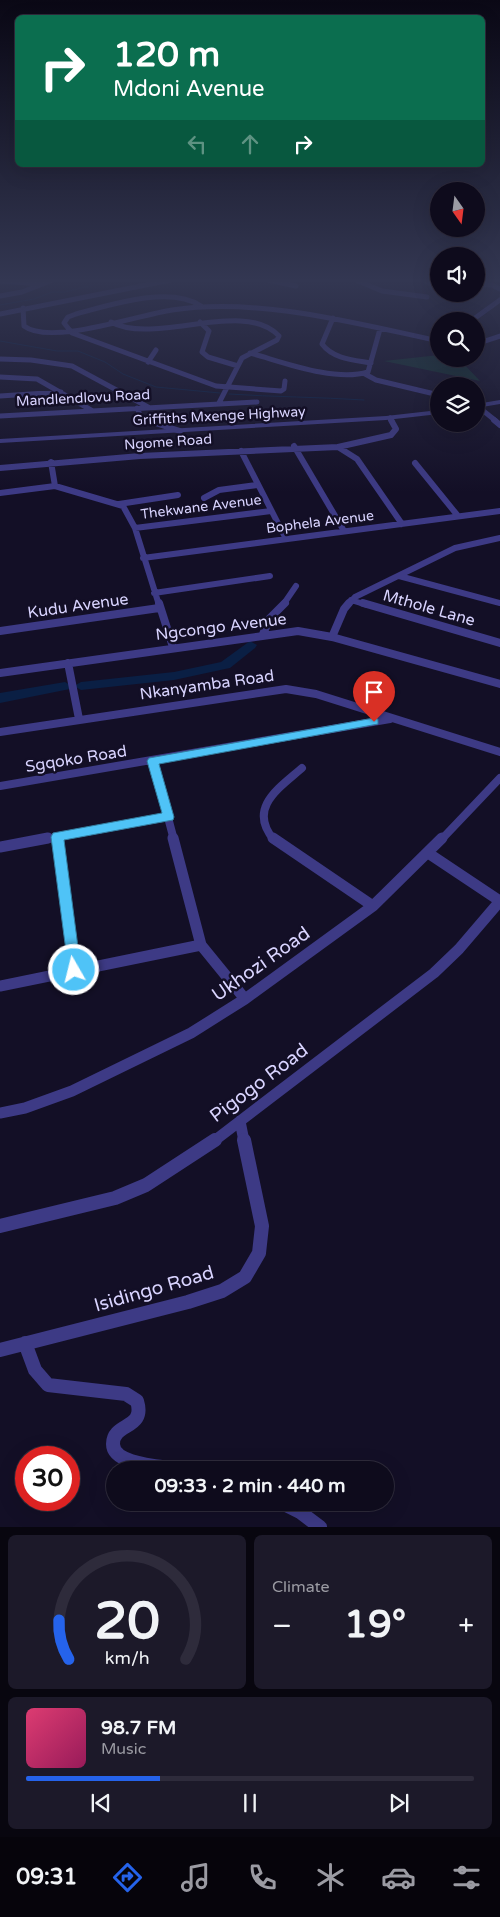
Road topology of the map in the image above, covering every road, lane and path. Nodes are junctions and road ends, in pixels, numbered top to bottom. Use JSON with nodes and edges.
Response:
{"nodes":[{"id":1,"x":114,"y":349,"type":"edge"},
{"id":2,"x":203,"y":349,"type":"edge"},
{"id":3,"x":257,"y":349,"type":"edge"},
{"id":4,"x":325,"y":349,"type":"edge"},
{"id":5,"x":375,"y":349,"type":"edge"},
{"id":6,"x":156,"y":350,"type":"dead end"},
{"id":7,"x":250,"y":353,"type":"junction"},
{"id":8,"x":0,"y":359,"type":"edge"},
{"id":9,"x":148,"y":362,"type":"junction"},
{"id":10,"x":371,"y":363,"type":"junction"},
{"id":11,"x":238,"y":366,"type":"junction"},
{"id":12,"x":365,"y":374,"type":"junction"},
{"id":13,"x":0,"y":377,"type":"edge"},
{"id":14,"x":285,"y":381,"type":"dead end"},
{"id":15,"x":228,"y":388,"type":"junction"},
{"id":16,"x":61,"y":392,"type":"junction"},
{"id":17,"x":430,"y":393,"type":"edge"},
{"id":18,"x":0,"y":396,"type":"edge"},
{"id":19,"x":256,"y":402,"type":"dead end"},
{"id":20,"x":500,"y":402,"type":"edge"},
{"id":21,"x":219,"y":403,"type":"junction"},
{"id":22,"x":485,"y":405,"type":"edge"},
{"id":23,"x":148,"y":407,"type":"junction"},
{"id":24,"x":137,"y":408,"type":"junction"},
{"id":25,"x":91,"y":410,"type":"junction"},
{"id":26,"x":430,"y":413,"type":"edge"},
{"id":27,"x":485,"y":413,"type":"edge"},
{"id":28,"x":0,"y":416,"type":"edge"},
{"id":29,"x":390,"y":418,"type":"junction"},
{"id":30,"x":500,"y":425,"type":"edge"},
{"id":31,"x":180,"y":431,"type":"junction"},
{"id":32,"x":0,"y":442,"type":"edge"},
{"id":33,"x":294,"y":446,"type":"junction"},
{"id":34,"x":338,"y":448,"type":"junction"},
{"id":35,"x":241,"y":450,"type":"junction"},
{"id":36,"x":51,"y":462,"type":"junction"},
{"id":37,"x":415,"y":463,"type":"dead end"},
{"id":38,"x":0,"y":468,"type":"edge"},
{"id":39,"x":257,"y":485,"type":"junction"},
{"id":40,"x":55,"y":486,"type":"junction"},
{"id":41,"x":0,"y":493,"type":"edge"},
{"id":42,"x":178,"y":495,"type":"dead end"},
{"id":43,"x":204,"y":498,"type":"dead end"},
{"id":44,"x":119,"y":504,"type":"junction"},
{"id":45,"x":271,"y":511,"type":"junction"},
{"id":46,"x":500,"y":511,"type":"edge"},
{"id":47,"x":458,"y":516,"type":"junction"},
{"id":48,"x":402,"y":524,"type":"junction"},
{"id":49,"x":135,"y":528,"type":"junction"},
{"id":50,"x":344,"y":532,"type":"junction"},
{"id":51,"x":500,"y":538,"type":"edge"},
{"id":52,"x":286,"y":539,"type":"junction"},
{"id":53,"x":143,"y":558,"type":"junction"},
{"id":54,"x":270,"y":576,"type":"dead end"},
{"id":55,"x":399,"y":576,"type":"junction"},
{"id":56,"x":296,"y":586,"type":"dead end"},
{"id":57,"x":154,"y":593,"type":"junction"},
{"id":58,"x":350,"y":600,"type":"junction"},
{"id":59,"x":500,"y":603,"type":"edge"},
{"id":60,"x":160,"y":608,"type":"junction"},
{"id":61,"x":0,"y":631,"type":"edge"},
{"id":62,"x":263,"y":634,"type":"junction"},
{"id":63,"x":332,"y":637,"type":"junction"},
{"id":64,"x":500,"y":643,"type":"edge"},
{"id":65,"x":173,"y":646,"type":"junction"},
{"id":66,"x":68,"y":663,"type":"junction"},
{"id":67,"x":0,"y":673,"type":"edge"},
{"id":68,"x":500,"y":684,"type":"edge"},
{"id":69,"x":393,"y":718,"type":"junction"},
{"id":70,"x":79,"y":719,"type":"junction"},
{"id":71,"x":0,"y":732,"type":"edge"},
{"id":72,"x":500,"y":752,"type":"edge"},
{"id":73,"x":153,"y":761,"type":"junction"},
{"id":74,"x":302,"y":768,"type":"dead end"},
{"id":75,"x":500,"y":778,"type":"edge"},
{"id":76,"x":0,"y":786,"type":"edge"},
{"id":77,"x":168,"y":817,"type":"junction"},
{"id":78,"x":57,"y":837,"type":"junction"},
{"id":79,"x":0,"y":847,"type":"edge"},
{"id":80,"x":428,"y":853,"type":"junction"},
{"id":81,"x":500,"y":901,"type":"edge"},
{"id":82,"x":374,"y":906,"type":"junction"},
{"id":83,"x":202,"y":945,"type":"junction"},
{"id":84,"x":74,"y":970,"type":"junction"},
{"id":85,"x":0,"y":986,"type":"edge"},
{"id":86,"x":245,"y":999,"type":"junction"},
{"id":87,"x":0,"y":1114,"type":"edge"},
{"id":88,"x":240,"y":1121,"type":"junction"},
{"id":89,"x":0,"y":1226,"type":"edge"},
{"id":90,"x":25,"y":1343,"type":"junction"},
{"id":91,"x":0,"y":1350,"type":"edge"},
{"id":92,"x":130,"y":1461,"type":"edge"},
{"id":93,"x":294,"y":1511,"type":"edge"},
{"id":94,"x":320,"y":1527,"type":"edge"}],
"edges":[{"from":1,"to":9,"type":"street"},
{"from":2,"to":11,"type":"street"},
{"from":3,"to":7,"type":"street"},
{"from":4,"to":10,"type":"street"},
{"from":5,"to":10,"type":"street"},
{"from":6,"to":9,"type":"street"},
{"from":7,"to":11,"type":"street"},
{"from":7,"to":12,"type":"street"},
{"from":8,"to":23,"type":"street"},
{"from":9,"to":15,"type":"street"},
{"from":10,"to":12,"type":"street"},
{"from":11,"to":15,"type":"street"},
{"from":12,"to":17,"type":"street"},
{"from":13,"to":16,"type":"street"},
{"from":14,"to":15,"type":"street"},
{"from":15,"to":21,"type":"street"},
{"from":16,"to":18,"type":"street"},
{"from":16,"to":25,"type":"street"},
{"from":19,"to":21,"type":"street","name":"Mandlendlovu Road"},
{"from":20,"to":22,"type":"street"},
{"from":21,"to":23,"type":"street","name":"Mandlendlovu Road"},
{"from":23,"to":24,"type":"street","name":"Mandlendlovu Road"},
{"from":24,"to":25,"type":"street","name":"Mandlendlovu Road"},
{"from":24,"to":31,"type":"street"},
{"from":25,"to":28,"type":"street","name":"Mandlendlovu Road"},
{"from":26,"to":29,"type":"street","name":"Griffiths Mxenge Highway"},
{"from":27,"to":30,"type":"street"},
{"from":29,"to":31,"type":"street","name":"Griffiths Mxenge Highway"},
{"from":29,"to":34,"type":"street","name":"Ngome Road"},
{"from":31,"to":32,"type":"street","name":"Griffiths Mxenge Highway"},
{"from":33,"to":34,"type":"street","name":"Ngome Road"},
{"from":33,"to":35,"type":"street","name":"Ngome Road"},
{"from":33,"to":50,"type":"street"},
{"from":34,"to":48,"type":"street"},
{"from":35,"to":36,"type":"street","name":"Ngome Road"},
{"from":35,"to":39,"type":"street"},
{"from":36,"to":38,"type":"street","name":"Ngome Road"},
{"from":36,"to":40,"type":"street"},
{"from":37,"to":47,"type":"street"},
{"from":39,"to":43,"type":"street"},
{"from":39,"to":45,"type":"street"},
{"from":40,"to":41,"type":"street"},
{"from":40,"to":44,"type":"street"},
{"from":42,"to":44,"type":"street"},
{"from":44,"to":49,"type":"street"},
{"from":45,"to":49,"type":"street","name":"Thekwane Avenue"},
{"from":45,"to":52,"type":"street"},
{"from":46,"to":47,"type":"street","name":"Bophela Avenue"},
{"from":47,"to":48,"type":"street","name":"Bophela Avenue"},
{"from":48,"to":50,"type":"street","name":"Bophela Avenue"},
{"from":49,"to":53,"type":"street"},
{"from":50,"to":52,"type":"street","name":"Bophela Avenue"},
{"from":51,"to":55,"type":"street"},
{"from":52,"to":53,"type":"street","name":"Bophela Avenue"},
{"from":53,"to":57,"type":"street"},
{"from":54,"to":57,"type":"street"},
{"from":55,"to":58,"type":"street"},
{"from":55,"to":59,"type":"street"},
{"from":56,"to":62,"type":"street"},
{"from":57,"to":60,"type":"street"},
{"from":58,"to":63,"type":"street"},
{"from":58,"to":64,"type":"street","name":"Mthole Lane"},
{"from":60,"to":61,"type":"street","name":"Kudu Avenue"},
{"from":60,"to":65,"type":"street"},
{"from":62,"to":63,"type":"street","name":"Ngcongo Avenue"},
{"from":62,"to":65,"type":"street","name":"Ngcongo Avenue"},
{"from":63,"to":68,"type":"street","name":"Ngcongo Avenue"},
{"from":65,"to":66,"type":"street","name":"Ngcongo Avenue"},
{"from":66,"to":67,"type":"street","name":"Ngcongo Avenue"},
{"from":66,"to":70,"type":"street"},
{"from":69,"to":70,"type":"street","name":"Nkanyamba Road"},
{"from":69,"to":72,"type":"street","name":"Nkanyamba Road"},
{"from":69,"to":73,"type":"street","name":"Sgqoko Road"},
{"from":70,"to":71,"type":"street","name":"Nkanyamba Road"},
{"from":73,"to":76,"type":"street","name":"Sgqoko Road"},
{"from":73,"to":77,"type":"street"},
{"from":74,"to":82,"type":"street"},
{"from":75,"to":80,"type":"street","name":"Ukhozi Road"},
{"from":77,"to":78,"type":"street"},
{"from":77,"to":83,"type":"street"},
{"from":78,"to":79,"type":"street"},
{"from":78,"to":84,"type":"street"},
{"from":80,"to":81,"type":"street"},
{"from":80,"to":82,"type":"street","name":"Ukhozi Road"},
{"from":81,"to":88,"type":"street","name":"Pigogo Road"},
{"from":82,"to":86,"type":"street","name":"Ukhozi Road"},
{"from":83,"to":84,"type":"street"},
{"from":83,"to":86,"type":"street"},
{"from":84,"to":85,"type":"street"},
{"from":86,"to":87,"type":"street","name":"Ukhozi Road"},
{"from":88,"to":89,"type":"street","name":"Pigogo Road"},
{"from":88,"to":90,"type":"street","name":"Isidingo Road"},
{"from":90,"to":91,"type":"street","name":"Isidingo Road"},
{"from":90,"to":92,"type":"street"},
{"from":93,"to":94,"type":"street"}]}
